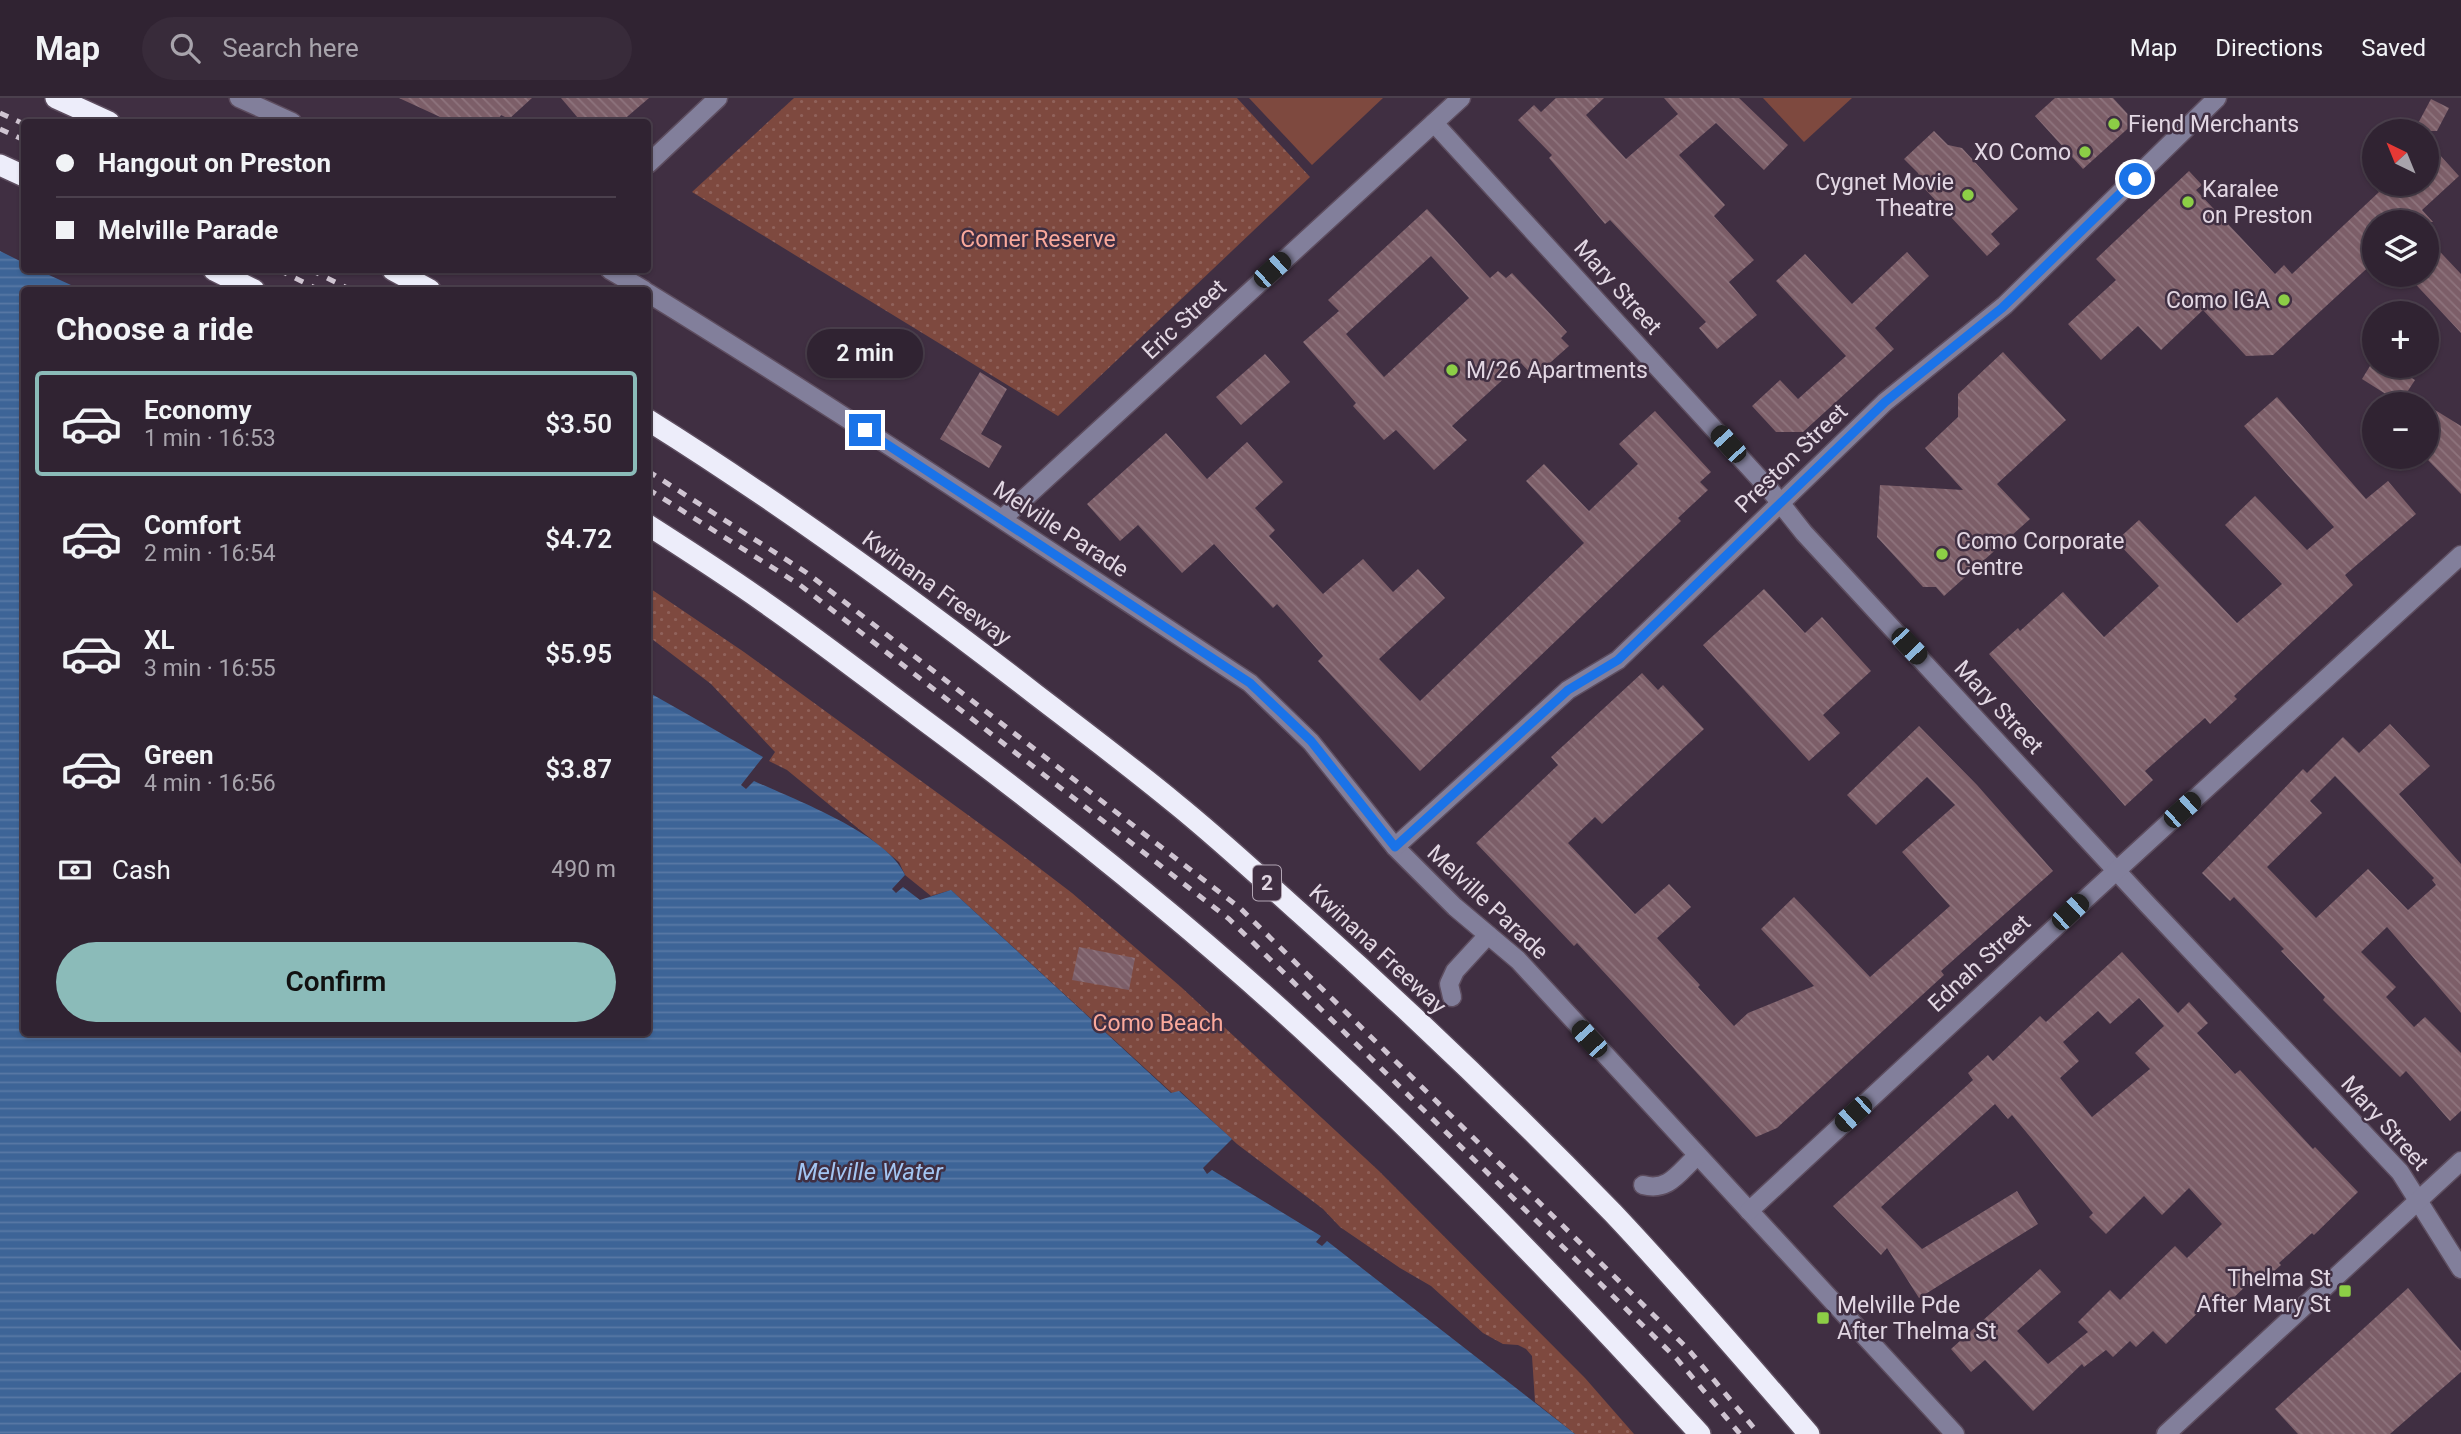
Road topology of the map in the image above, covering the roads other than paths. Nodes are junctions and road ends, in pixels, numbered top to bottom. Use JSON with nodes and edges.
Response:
{"nodes":[{"id":1,"x":56,"y":98,"type":"edge"},
{"id":2,"x":239,"y":98,"type":"edge"},
{"id":3,"x":718,"y":98,"type":"edge"},
{"id":4,"x":1461,"y":98,"type":"edge"},
{"id":5,"x":2217,"y":98,"type":"edge"},
{"id":6,"x":102,"y":119,"type":"edge"},
{"id":7,"x":285,"y":119,"type":"edge"},
{"id":8,"x":1434,"y":122,"type":"junction"},
{"id":9,"x":651,"y":161,"type":"edge"},
{"id":10,"x":0,"y":165,"type":"edge"},
{"id":11,"x":21,"y":175,"type":"edge"},
{"id":12,"x":220,"y":273,"type":"edge"},
{"id":13,"x":399,"y":273,"type":"edge"},
{"id":14,"x":615,"y":273,"type":"edge"},
{"id":15,"x":248,"y":287,"type":"edge"},
{"id":16,"x":424,"y":287,"type":"edge"},
{"id":17,"x":638,"y":287,"type":"edge"},
{"id":18,"x":651,"y":295,"type":"edge"},
{"id":19,"x":651,"y":422,"type":"edge"},
{"id":20,"x":1779,"y":503,"type":"junction"},
{"id":21,"x":1002,"y":519,"type":"junction"},
{"id":22,"x":651,"y":526,"type":"edge"},
{"id":23,"x":2461,"y":555,"type":"edge"},
{"id":24,"x":1395,"y":847,"type":"junction"},
{"id":25,"x":2116,"y":871,"type":"junction"},
{"id":26,"x":1488,"y":935,"type":"junction"},
{"id":27,"x":1452,"y":997,"type":"dead end"},
{"id":28,"x":1697,"y":1156,"type":"junction"},
{"id":29,"x":2461,"y":1161,"type":"edge"},
{"id":30,"x":1643,"y":1185,"type":"dead end"},
{"id":31,"x":2419,"y":1200,"type":"junction"},
{"id":32,"x":1749,"y":1211,"type":"junction"},
{"id":33,"x":2461,"y":1269,"type":"edge"},
{"id":34,"x":1700,"y":1434,"type":"edge"},
{"id":35,"x":1810,"y":1434,"type":"edge"},
{"id":36,"x":1955,"y":1434,"type":"edge"},
{"id":37,"x":2166,"y":1434,"type":"edge"}],
"edges":[{"from":1,"to":6,"type":"highway"},
{"from":2,"to":7,"type":"street"},
{"from":3,"to":9,"type":"street"},
{"from":4,"to":8,"type":"street","name":"Eric Street"},
{"from":5,"to":20,"type":"street","name":"Preston Street"},
{"from":8,"to":20,"type":"street","name":"Mary Street"},
{"from":8,"to":21,"type":"street","name":"Eric Street"},
{"from":10,"to":11,"type":"highway"},
{"from":12,"to":15,"type":"highway"},
{"from":13,"to":16,"type":"highway"},
{"from":14,"to":17,"type":"street","name":"Melville Parade"},
{"from":18,"to":21,"type":"street","name":"Melville Parade"},
{"from":19,"to":35,"type":"highway","name":"Kwinana Freeway","number":"2"},
{"from":20,"to":24,"type":"street","name":"Preston Street"},
{"from":20,"to":25,"type":"street","name":"Mary Street"},
{"from":21,"to":24,"type":"street","name":"Melville Parade"},
{"from":22,"to":34,"type":"highway"},
{"from":23,"to":25,"type":"street","name":"Ednah Street"},
{"from":24,"to":26,"type":"street","name":"Melville Parade"},
{"from":25,"to":31,"type":"street","name":"Mary Street"},
{"from":25,"to":32,"type":"street","name":"Ednah Street"},
{"from":26,"to":27,"type":"street"},
{"from":26,"to":28,"type":"street","name":"Melville Parade"},
{"from":28,"to":30,"type":"street"},
{"from":28,"to":32,"type":"street","name":"Melville Parade"},
{"from":29,"to":31,"type":"street"},
{"from":31,"to":33,"type":"street","name":"Mary Street"},
{"from":31,"to":37,"type":"street"},
{"from":32,"to":36,"type":"street","name":"Melville Parade"}]}
